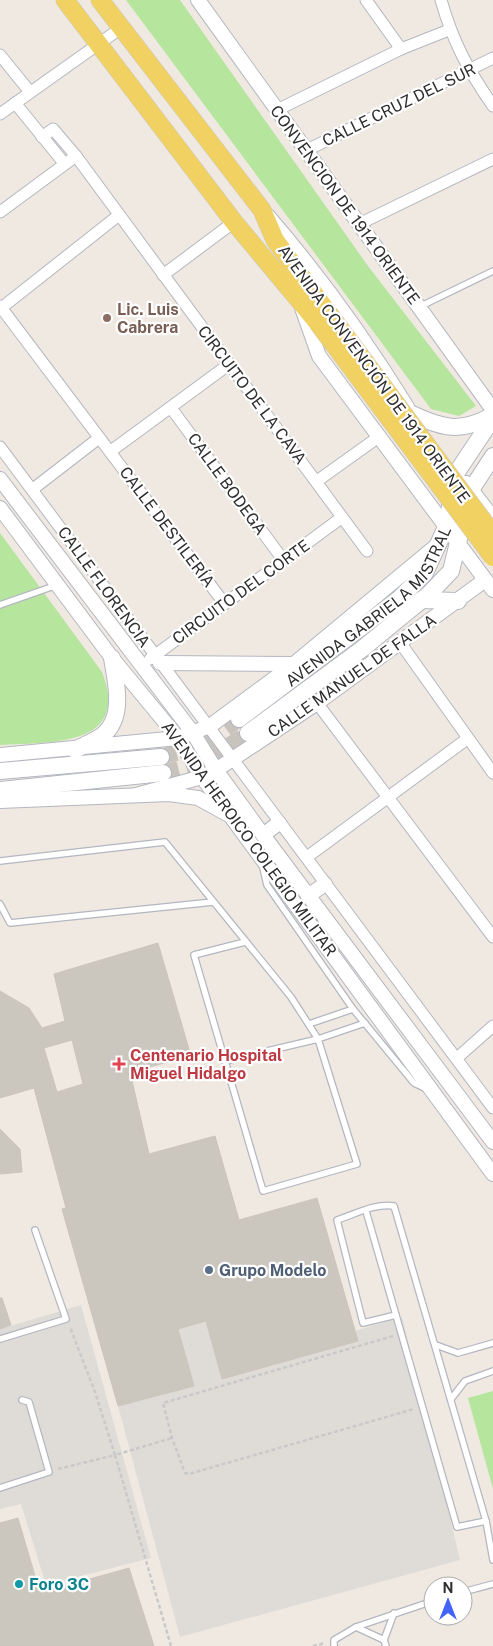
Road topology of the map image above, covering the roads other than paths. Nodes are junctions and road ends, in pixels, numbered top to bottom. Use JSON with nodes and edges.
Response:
{"nodes":[{"id":1,"x":65,"y":0,"type":"edge"},
{"id":2,"x":100,"y":0,"type":"edge"},
{"id":3,"x":198,"y":0,"type":"edge"},
{"id":4,"x":366,"y":0,"type":"edge"},
{"id":5,"x":441,"y":0,"type":"edge"},
{"id":6,"x":121,"y":28,"type":"junction"},
{"id":7,"x":450,"y":30,"type":"junction"},
{"id":8,"x":99,"y":45,"type":"junction"},
{"id":9,"x":401,"y":50,"type":"junction"},
{"id":10,"x":0,"y":55,"type":"edge"},
{"id":11,"x":493,"y":58,"type":"edge"},
{"id":12,"x":468,"y":71,"type":"junction"},
{"id":13,"x":30,"y":92,"type":"junction"},
{"id":14,"x":15,"y":103,"type":"junction"},
{"id":15,"x":493,"y":106,"type":"edge"},
{"id":16,"x":277,"y":110,"type":"junction"},
{"id":17,"x":0,"y":114,"type":"edge"},
{"id":18,"x":42,"y":137,"type":"junction"},
{"id":19,"x":305,"y":151,"type":"junction"},
{"id":20,"x":76,"y":156,"type":"junction"},
{"id":21,"x":493,"y":159,"type":"edge"},
{"id":22,"x":64,"y":163,"type":"junction"},
{"id":23,"x":262,"y":210,"type":"junction"},
{"id":24,"x":0,"y":212,"type":"edge"},
{"id":25,"x":119,"y":215,"type":"junction"},
{"id":26,"x":234,"y":222,"type":"junction"},
{"id":27,"x":359,"y":224,"type":"junction"},
{"id":28,"x":493,"y":271,"type":"edge"},
{"id":29,"x":163,"y":275,"type":"junction"},
{"id":30,"x":301,"y":305,"type":"junction"},
{"id":31,"x":419,"y":307,"type":"junction"},
{"id":32,"x":0,"y":308,"type":"edge"},
{"id":33,"x":323,"y":318,"type":"junction"},
{"id":34,"x":228,"y":365,"type":"junction"},
{"id":35,"x":171,"y":408,"type":"junction"},
{"id":36,"x":493,"y":410,"type":"edge"},
{"id":37,"x":412,"y":414,"type":"junction"},
{"id":38,"x":493,"y":416,"type":"edge"},
{"id":39,"x":380,"y":436,"type":"junction"},
{"id":40,"x":99,"y":438,"type":"junction"},
{"id":41,"x":0,"y":447,"type":"edge"},
{"id":42,"x":111,"y":451,"type":"junction"},
{"id":43,"x":493,"y":456,"type":"edge"},
{"id":44,"x":457,"y":472,"type":"junction"},
{"id":45,"x":0,"y":478,"type":"edge"},
{"id":46,"x":317,"y":481,"type":"junction"},
{"id":47,"x":33,"y":489,"type":"junction"},
{"id":48,"x":471,"y":490,"type":"junction"},
{"id":49,"x":0,"y":508,"type":"edge"},
{"id":50,"x":342,"y":518,"type":"junction"},
{"id":51,"x":493,"y":518,"type":"edge"},
{"id":52,"x":446,"y":527,"type":"junction"},
{"id":53,"x":493,"y":534,"type":"edge"},
{"id":54,"x":459,"y":545,"type":"junction"},
{"id":55,"x":435,"y":547,"type":"junction"},
{"id":56,"x":367,"y":552,"type":"dead end"},
{"id":57,"x":493,"y":557,"type":"edge"},
{"id":58,"x":284,"y":561,"type":"junction"},
{"id":59,"x":57,"y":585,"type":"junction"},
{"id":60,"x":489,"y":585,"type":"edge"},
{"id":61,"x":421,"y":600,"type":"junction"},
{"id":62,"x":458,"y":602,"type":"junction"},
{"id":63,"x":224,"y":603,"type":"junction"},
{"id":64,"x":0,"y":605,"type":"edge"},
{"id":65,"x":399,"y":641,"type":"junction"},
{"id":66,"x":112,"y":658,"type":"junction"},
{"id":67,"x":157,"y":659,"type":"junction"},
{"id":68,"x":294,"y":664,"type":"junction"},
{"id":69,"x":140,"y":665,"type":"junction"},
{"id":70,"x":317,"y":703,"type":"junction"},
{"id":71,"x":210,"y":726,"type":"junction"},
{"id":72,"x":194,"y":733,"type":"junction"},
{"id":73,"x":178,"y":738,"type":"junction"},
{"id":74,"x":466,"y":739,"type":"junction"},
{"id":75,"x":75,"y":750,"type":"junction"},
{"id":76,"x":0,"y":755,"type":"edge"},
{"id":77,"x":232,"y":760,"type":"junction"},
{"id":78,"x":216,"y":770,"type":"junction"},
{"id":79,"x":0,"y":771,"type":"edge"},
{"id":80,"x":493,"y":773,"type":"edge"},
{"id":81,"x":202,"y":777,"type":"junction"},
{"id":82,"x":0,"y":790,"type":"edge"},
{"id":83,"x":136,"y":795,"type":"junction"},
{"id":84,"x":388,"y":798,"type":"junction"},
{"id":85,"x":0,"y":801,"type":"edge"},
{"id":86,"x":232,"y":817,"type":"junction"},
{"id":87,"x":279,"y":823,"type":"junction"},
{"id":88,"x":263,"y":835,"type":"junction"},
{"id":89,"x":261,"y":856,"type":"junction"},
{"id":90,"x":307,"y":857,"type":"junction"},
{"id":91,"x":0,"y":861,"type":"edge"},
{"id":92,"x":325,"y":884,"type":"junction"},
{"id":93,"x":308,"y":896,"type":"junction"},
{"id":94,"x":214,"y":902,"type":"junction"},
{"id":95,"x":0,"y":904,"type":"edge"},
{"id":96,"x":493,"y":937,"type":"edge"},
{"id":97,"x":245,"y":942,"type":"junction"},
{"id":98,"x":353,"y":1009,"type":"junction"},
{"id":99,"x":365,"y":1023,"type":"junction"},
{"id":100,"x":309,"y":1024,"type":"junction"},
{"id":101,"x":493,"y":1026,"type":"edge"},
{"id":102,"x":318,"y":1040,"type":"junction"},
{"id":103,"x":457,"y":1058,"type":"junction"},
{"id":104,"x":224,"y":1061,"type":"junction"},
{"id":105,"x":433,"y":1092,"type":"junction"},
{"id":106,"x":493,"y":1108,"type":"edge"},
{"id":107,"x":493,"y":1142,"type":"edge"},
{"id":108,"x":493,"y":1174,"type":"edge"},
{"id":109,"x":366,"y":1211,"type":"junction"},
{"id":110,"x":35,"y":1230,"type":"dead end"},
{"id":111,"x":396,"y":1315,"type":"junction"},
{"id":112,"x":0,"y":1339,"type":"edge"},
{"id":113,"x":493,"y":1343,"type":"edge"},
{"id":114,"x":436,"y":1345,"type":"junction"},
{"id":115,"x":493,"y":1372,"type":"edge"},
{"id":116,"x":451,"y":1399,"type":"junction"},
{"id":117,"x":22,"y":1400,"type":"dead end"},
{"id":118,"x":0,"y":1488,"type":"edge"},
{"id":119,"x":486,"y":1521,"type":"junction"},
{"id":120,"x":493,"y":1560,"type":"edge"},
{"id":121,"x":493,"y":1584,"type":"edge"},
{"id":122,"x":473,"y":1589,"type":"edge"},
{"id":123,"x":423,"y":1604,"type":"edge"},
{"id":124,"x":394,"y":1613,"type":"junction"},
{"id":125,"x":356,"y":1627,"type":"junction"},
{"id":126,"x":385,"y":1643,"type":"edge"},
{"id":127,"x":334,"y":1646,"type":"edge"}],
"edges":[{"from":1,"to":8,"type":"main road","name":"AVENIDA CONVENCIÓN DE 1914 ORIENTE"},
{"from":2,"to":6,"type":"main road","name":"AVENIDA CONVENCIÓN DE 1914 ORIENTE"},
{"from":3,"to":16,"type":"street","name":"CONVENCION DE 1914 ORIENTE"},
{"from":4,"to":9,"type":"street"},
{"from":5,"to":7,"type":"street"},
{"from":6,"to":8,"type":"street"},
{"from":6,"to":23,"type":"main road","name":"AVENIDA CONVENCIÓN DE 1914 ORIENTE"},
{"from":7,"to":9,"type":"street"},
{"from":7,"to":12,"type":"street"},
{"from":8,"to":13,"type":"street"},
{"from":8,"to":26,"type":"main road","name":"AVENIDA CONVENCIÓN DE 1914 ORIENTE"},
{"from":9,"to":16,"type":"street"},
{"from":10,"to":13,"type":"street"},
{"from":11,"to":12,"type":"street","name":"CALLE CRUZ DEL SUR"},
{"from":12,"to":15,"type":"street"},
{"from":12,"to":19,"type":"street","name":"CALLE CRUZ DEL SUR"},
{"from":13,"to":14,"type":"street"},
{"from":14,"to":17,"type":"street"},
{"from":14,"to":18,"type":"street"},
{"from":16,"to":19,"type":"street","name":"CONVENCION DE 1914 ORIENTE"},
{"from":18,"to":20,"type":"street","name":"CIRCUITO DE LA CAVA"},
{"from":18,"to":22,"type":"street"},
{"from":19,"to":27,"type":"street","name":"CONVENCION DE 1914 ORIENTE"},
{"from":20,"to":22,"type":"street"},
{"from":20,"to":25,"type":"street","name":"CIRCUITO DE LA CAVA"},
{"from":21,"to":27,"type":"street"},
{"from":22,"to":24,"type":"street"},
{"from":23,"to":33,"type":"main road","name":"AVENIDA CONVENCIÓN DE 1914 ORIENTE"},
{"from":23,"to":37,"type":"street","name":"AVENIDA CONVENCIÓN DE 1914 ORIENTE"},
{"from":25,"to":29,"type":"street","name":"CIRCUITO DE LA CAVA"},
{"from":25,"to":32,"type":"street"},
{"from":26,"to":29,"type":"street"},
{"from":26,"to":30,"type":"main road","name":"AVENIDA CONVENCIÓN DE 1914 ORIENTE"},
{"from":27,"to":31,"type":"street","name":"CONVENCION DE 1914 ORIENTE"},
{"from":28,"to":31,"type":"lane"},
{"from":29,"to":34,"type":"street","name":"CIRCUITO DE LA CAVA"},
{"from":30,"to":33,"type":"main road","name":"AVENIDA CONVENCIÓN DE 1914 ORIENTE"},
{"from":30,"to":39,"type":"street","name":"AVENIDA CONVENCIÓN DE 1914 ORIENTE"},
{"from":31,"to":36,"type":"street","name":"CONVENCION DE 1914 ORIENTE"},
{"from":32,"to":40,"type":"street","name":"CALLE DESTILERÍA"},
{"from":33,"to":53,"type":"main road","name":"AVENIDA CONVENCIÓN DE 1914 ORIENTE","bridge":true},
{"from":33,"to":57,"type":"main road","name":"AVENIDA CONVENCIÓN DE 1914 ORIENTE","bridge":true},
{"from":34,"to":35,"type":"street"},
{"from":34,"to":46,"type":"street","name":"CIRCUITO DE LA CAVA"},
{"from":35,"to":42,"type":"street"},
{"from":35,"to":58,"type":"street","name":"CALLE BODEGA"},
{"from":37,"to":38,"type":"main road"},
{"from":37,"to":44,"type":"street","name":"AVENIDA CONVENCIÓN DE 1914 ORIENTE"},
{"from":38,"to":44,"type":"main road","name":"AVENIDA GABRIELA MISTRAL"},
{"from":39,"to":46,"type":"street"},
{"from":39,"to":52,"type":"street","name":"AVENIDA CONVENCIÓN DE 1914 ORIENTE"},
{"from":40,"to":42,"type":"street","name":"CALLE DESTILERÍA"},
{"from":40,"to":47,"type":"street"},
{"from":41,"to":47,"type":"street","name":"CALLE FLORENCIA"},
{"from":42,"to":63,"type":"street","name":"CALLE DESTILERÍA"},
{"from":43,"to":48,"type":"main road","name":"AVENIDA GABRIELA MISTRAL"},
{"from":44,"to":48,"type":"street","name":"AVENIDA CONVENCIÓN DE 1914 ORIENTE"},
{"from":44,"to":52,"type":"main road","name":"AVENIDA GABRIELA MISTRAL"},
{"from":45,"to":69,"type":"street","name":"AVENIDA HEROICO COLEGIO MILITAR"},
{"from":46,"to":50,"type":"street","name":"CIRCUITO DE LA CAVA"},
{"from":47,"to":67,"type":"street","name":"CALLE FLORENCIA"},
{"from":48,"to":51,"type":"street","name":"AVENIDA CONVENCIÓN DE 1914 ORIENTE"},
{"from":48,"to":54,"type":"main road","name":"AVENIDA GABRIELA MISTRAL"},
{"from":49,"to":59,"type":"street","name":"AVENIDA HEROICO COLEGIO MILITAR"},
{"from":50,"to":56,"type":"street","name":"CIRCUITO DE LA CAVA"},
{"from":50,"to":58,"type":"street","name":"CIRCUITO DEL CORTE"},
{"from":52,"to":54,"type":"street","name":"AVENIDA CONVENCIÓN DE 1914 ORIENTE"},
{"from":52,"to":55,"type":"main road","name":"AVENIDA GABRIELA MISTRAL"},
{"from":54,"to":60,"type":"street","name":"AVENIDA CONVENCIÓN DE 1914 ORIENTE"},
{"from":54,"to":61,"type":"main road","name":"AVENIDA GABRIELA MISTRAL"},
{"from":55,"to":61,"type":"main road","name":"AVENIDA GABRIELA MISTRAL"},
{"from":55,"to":68,"type":"street"},
{"from":58,"to":63,"type":"street","name":"CIRCUITO DEL CORTE"},
{"from":59,"to":64,"type":"lane"},
{"from":59,"to":66,"type":"street","name":"AVENIDA HEROICO COLEGIO MILITAR"},
{"from":60,"to":62,"type":"street","name":"CALLE MANUEL DE FALLA"},
{"from":61,"to":62,"type":"main road"},
{"from":62,"to":65,"type":"street","name":"CALLE MANUEL DE FALLA"},
{"from":63,"to":67,"type":"street","name":"CIRCUITO DEL CORTE"},
{"from":65,"to":70,"type":"street","name":"CALLE MANUEL DE FALLA"},
{"from":65,"to":74,"type":"street"},
{"from":66,"to":73,"type":"street","name":"AVENIDA HEROICO COLEGIO MILITAR"},
{"from":66,"to":75,"type":"main road"},
{"from":67,"to":68,"type":"street"},
{"from":67,"to":69,"type":"street","name":"CIRCUITO DEL CORTE"},
{"from":67,"to":71,"type":"street","name":"CALLE FLORENCIA"},
{"from":68,"to":71,"type":"street"},
{"from":69,"to":72,"type":"street","name":"AVENIDA HEROICO COLEGIO MILITAR"},
{"from":70,"to":77,"type":"street","name":"CALLE MANUEL DE FALLA"},
{"from":70,"to":84,"type":"street"},
{"from":71,"to":72,"type":"street"},
{"from":71,"to":77,"type":"street","name":"CALLE FLORENCIA"},
{"from":72,"to":73,"type":"street"},
{"from":72,"to":78,"type":"street","name":"AVENIDA HEROICO COLEGIO MILITAR"},
{"from":73,"to":75,"type":"street"},
{"from":73,"to":81,"type":"street","name":"AVENIDA HEROICO COLEGIO MILITAR"},
{"from":74,"to":80,"type":"street"},
{"from":74,"to":84,"type":"street"},
{"from":75,"to":76,"type":"street"},
{"from":77,"to":78,"type":"street","name":"CALLE MANUEL DE FALLA"},
{"from":77,"to":87,"type":"street","name":"AVENIDA HEROICO COLEGIO MILITAR"},
{"from":78,"to":81,"type":"street","name":"CALLE MANUEL DE FALLA"},
{"from":78,"to":88,"type":"street","name":"AVENIDA HEROICO COLEGIO MILITAR"},
{"from":79,"to":82,"type":"main road"},
{"from":81,"to":83,"type":"street","name":"CALLE MANUEL DE FALLA"},
{"from":81,"to":86,"type":"street","name":"AVENIDA HEROICO COLEGIO MILITAR"},
{"from":83,"to":85,"type":"street"},
{"from":83,"to":86,"type":"street"},
{"from":84,"to":90,"type":"street"},
{"from":84,"to":96,"type":"street"},
{"from":86,"to":89,"type":"street","name":"AVENIDA HEROICO COLEGIO MILITAR"},
{"from":87,"to":88,"type":"street"},
{"from":87,"to":90,"type":"street","name":"AVENIDA HEROICO COLEGIO MILITAR"},
{"from":88,"to":93,"type":"street","name":"AVENIDA HEROICO COLEGIO MILITAR"},
{"from":89,"to":98,"type":"lane"},
{"from":89,"to":105,"type":"street","name":"AVENIDA HEROICO COLEGIO MILITAR"},
{"from":90,"to":92,"type":"street","name":"AVENIDA HEROICO COLEGIO MILITAR"},
{"from":91,"to":94,"type":"lane"},
{"from":92,"to":93,"type":"street"},
{"from":92,"to":103,"type":"street","name":"AVENIDA HEROICO COLEGIO MILITAR"},
{"from":93,"to":107,"type":"street","name":"AVENIDA HEROICO COLEGIO MILITAR"},
{"from":94,"to":95,"type":"lane"},
{"from":94,"to":97,"type":"lane"},
{"from":97,"to":100,"type":"lane"},
{"from":97,"to":104,"type":"lane"},
{"from":98,"to":99,"type":"lane"},
{"from":98,"to":100,"type":"lane"},
{"from":99,"to":102,"type":"lane"},
{"from":99,"to":105,"type":"lane"},
{"from":100,"to":102,"type":"lane"},
{"from":101,"to":103,"type":"street"},
{"from":102,"to":104,"type":"lane"},
{"from":102,"to":104,"type":"lane"},
{"from":103,"to":106,"type":"street","name":"AVENIDA HEROICO COLEGIO MILITAR"},
{"from":105,"to":108,"type":"street","name":"AVENIDA HEROICO COLEGIO MILITAR"},
{"from":109,"to":111,"type":"lane"},
{"from":109,"to":111,"type":"lane"},
{"from":109,"to":114,"type":"lane"},
{"from":110,"to":112,"type":"lane"},
{"from":111,"to":119,"type":"lane"},
{"from":113,"to":114,"type":"lane"},
{"from":114,"to":116,"type":"lane"},
{"from":115,"to":116,"type":"lane"},
{"from":116,"to":119,"type":"lane"},
{"from":117,"to":118,"type":"lane"},
{"from":119,"to":120,"type":"lane"},
{"from":121,"to":122,"type":"lane"},
{"from":123,"to":124,"type":"lane"},
{"from":124,"to":125,"type":"lane"},
{"from":124,"to":126,"type":"lane"},
{"from":125,"to":126,"type":"lane"},
{"from":125,"to":127,"type":"lane"}]}
